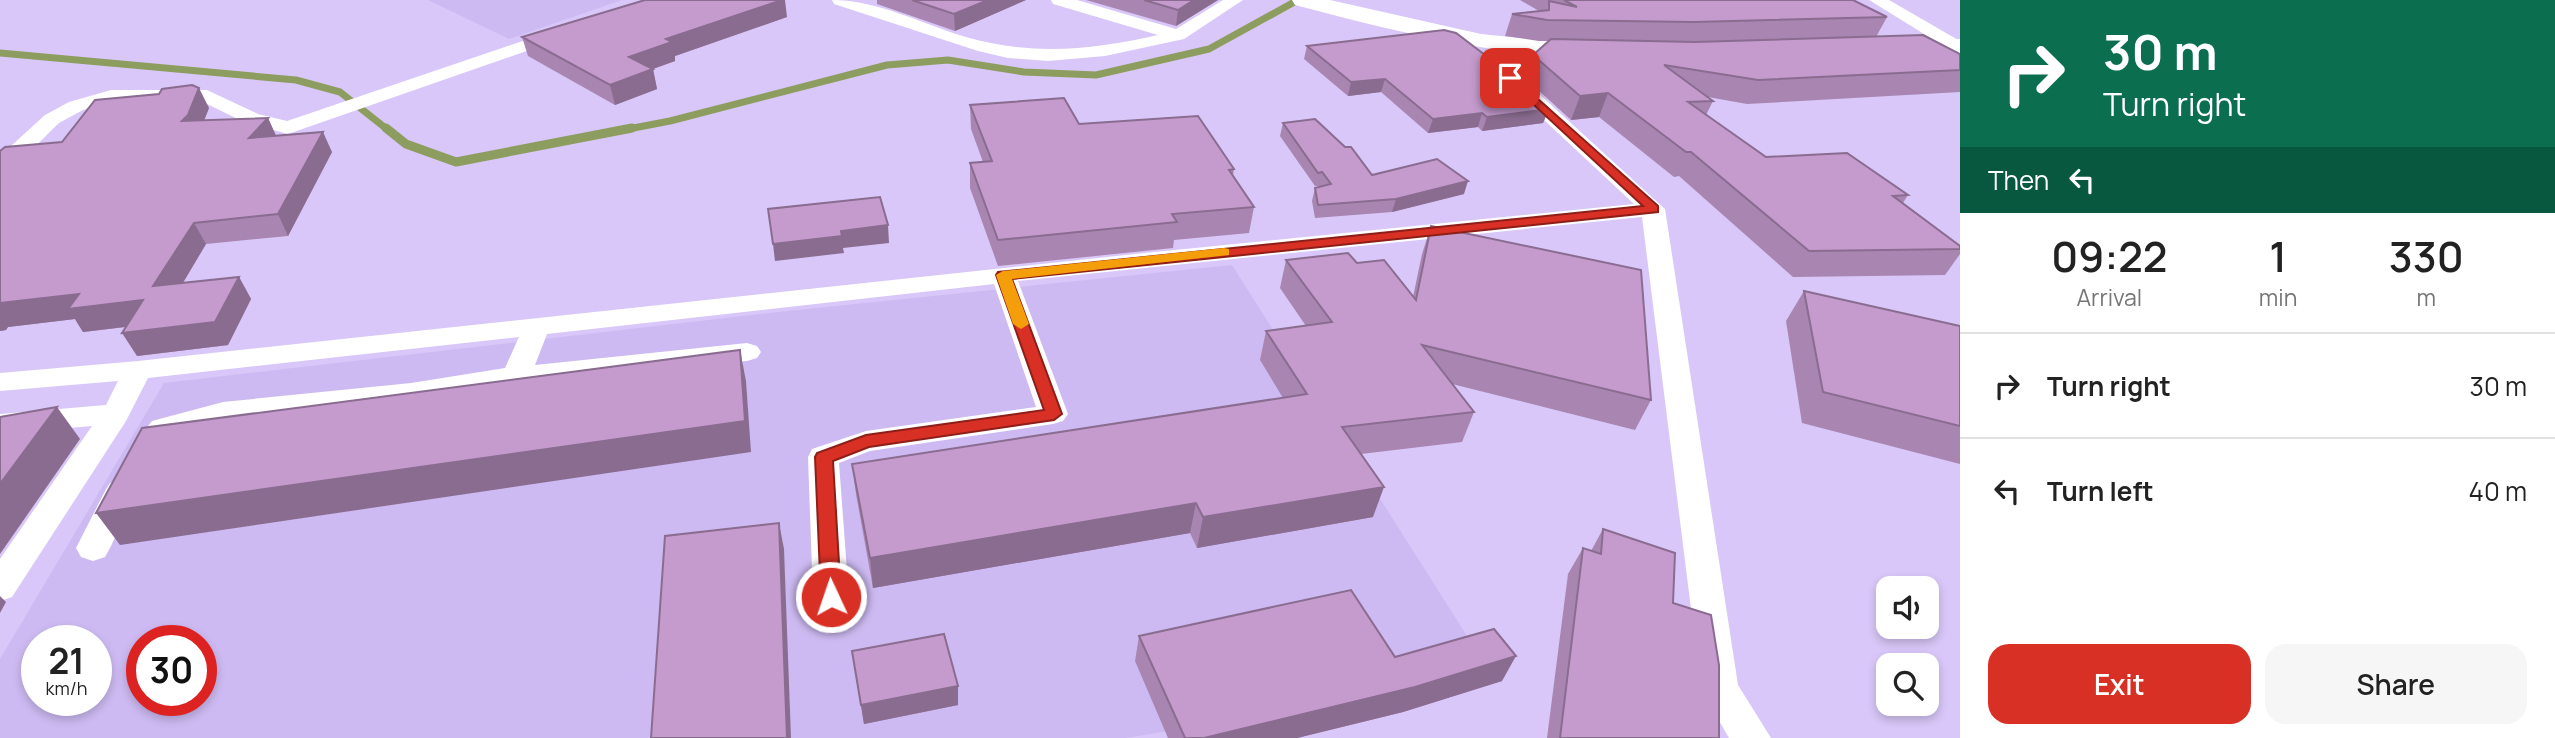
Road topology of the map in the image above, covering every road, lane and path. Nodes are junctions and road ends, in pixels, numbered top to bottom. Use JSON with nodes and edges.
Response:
{"nodes":[{"id":1,"x":840,"y":0,"type":"edge"},
{"id":2,"x":1059,"y":0,"type":"edge"},
{"id":3,"x":1235,"y":0,"type":"edge"},
{"id":4,"x":1303,"y":0,"type":"edge"},
{"id":5,"x":1877,"y":0,"type":"edge"},
{"id":6,"x":873,"y":4,"type":"edge"},
{"id":7,"x":576,"y":27,"type":"edge"},
{"id":8,"x":1178,"y":34,"type":"junction"},
{"id":9,"x":1456,"y":37,"type":"junction"},
{"id":10,"x":1958,"y":46,"type":"edge"},
{"id":11,"x":1862,"y":50,"type":"edge"},
{"id":12,"x":1539,"y":51,"type":"junction"},
{"id":13,"x":1619,"y":53,"type":"edge"},
{"id":14,"x":1510,"y":78,"type":"junction"},
{"id":15,"x":0,"y":168,"type":"edge"},
{"id":16,"x":1653,"y":209,"type":"junction"},
{"id":17,"x":1003,"y":275,"type":"junction"},
{"id":18,"x":537,"y":326,"type":"junction"},
{"id":19,"x":747,"y":352,"type":"dead end"},
{"id":20,"x":138,"y":370,"type":"junction"},
{"id":21,"x":516,"y":376,"type":"junction"},
{"id":22,"x":0,"y":382,"type":"edge"},
{"id":23,"x":116,"y":414,"type":"junction"},
{"id":24,"x":0,"y":424,"type":"edge"},
{"id":25,"x":93,"y":548,"type":"dead end"},
{"id":26,"x":0,"y":587,"type":"edge"},
{"id":27,"x":831,"y":597,"type":"dead end"},
{"id":28,"x":1751,"y":738,"type":"edge"}],
"edges":[{"from":1,"to":6,"type":"street"},
{"from":2,"to":8,"type":"street"},
{"from":3,"to":8,"type":"street"},
{"from":4,"to":9,"type":"main road"},
{"from":5,"to":10,"type":"street"},
{"from":6,"to":8,"type":"street"},
{"from":7,"to":15,"type":"street"},
{"from":9,"to":12,"type":"main road"},
{"from":9,"to":14,"type":"street"},
{"from":10,"to":11,"type":"main road"},
{"from":12,"to":13,"type":"main road"},
{"from":12,"to":14,"type":"street"},
{"from":14,"to":16,"type":"street"},
{"from":16,"to":17,"type":"street"},
{"from":16,"to":28,"type":"street"},
{"from":17,"to":18,"type":"street"},
{"from":17,"to":27,"type":"street"},
{"from":18,"to":20,"type":"street"},
{"from":18,"to":21,"type":"street"},
{"from":19,"to":21,"type":"street"},
{"from":20,"to":22,"type":"street"},
{"from":20,"to":23,"type":"street"},
{"from":21,"to":25,"type":"street"},
{"from":23,"to":24,"type":"street"},
{"from":23,"to":26,"type":"street"}]}
